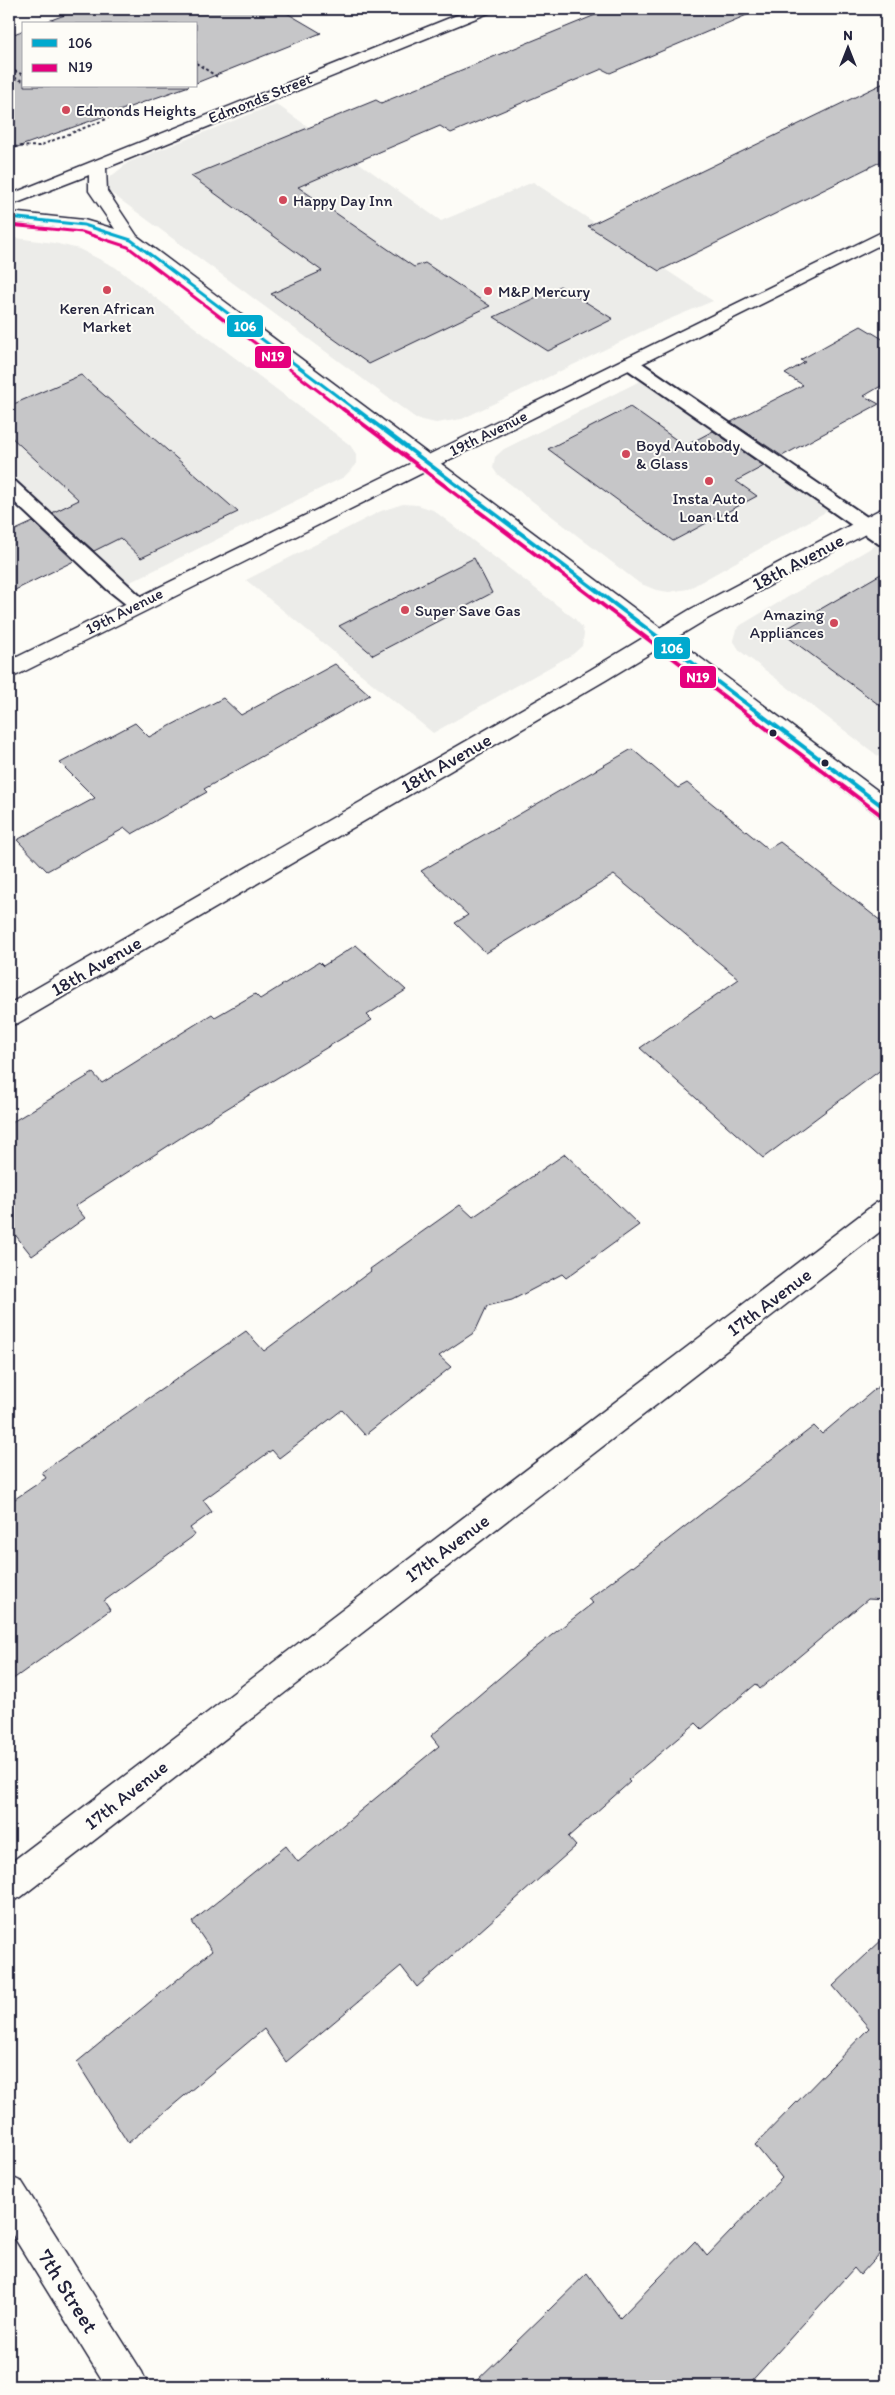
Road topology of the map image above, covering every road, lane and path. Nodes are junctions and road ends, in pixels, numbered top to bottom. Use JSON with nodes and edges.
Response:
{"nodes":[{"id":1,"x":485,"y":9,"type":"edge"},
{"id":2,"x":198,"y":64,"type":"edge"},
{"id":3,"x":9,"y":69,"type":"edge"},
{"id":4,"x":22,"y":74,"type":"edge"},
{"id":5,"x":214,"y":75,"type":"dead end"},
{"id":6,"x":9,"y":76,"type":"edge"},
{"id":7,"x":22,"y":80,"type":"edge"},
{"id":8,"x":109,"y":118,"type":"dead end"},
{"id":9,"x":9,"y":147,"type":"edge"},
{"id":10,"x":97,"y":164,"type":"junction"},
{"id":11,"x":9,"y":201,"type":"edge"},
{"id":12,"x":9,"y":217,"type":"edge"},
{"id":13,"x":886,"y":235,"type":"edge"},
{"id":14,"x":131,"y":240,"type":"junction"},
{"id":15,"x":630,"y":363,"type":"junction"},
{"id":16,"x":428,"y":463,"type":"junction"},
{"id":17,"x":9,"y":486,"type":"edge"},
{"id":18,"x":877,"y":521,"type":"edge"},
{"id":19,"x":886,"y":539,"type":"edge"},
{"id":20,"x":139,"y":604,"type":"junction"},
{"id":21,"x":658,"y":638,"type":"junction"},
{"id":22,"x":9,"y":670,"type":"edge"},
{"id":23,"x":886,"y":809,"type":"edge"},
{"id":24,"x":9,"y":1016,"type":"edge"},
{"id":25,"x":886,"y":1211,"type":"edge"},
{"id":26,"x":9,"y":1885,"type":"edge"},
{"id":27,"x":9,"y":2196,"type":"edge"},
{"id":28,"x":128,"y":2386,"type":"edge"}],
"edges":[{"from":1,"to":10,"type":"street","name":"Edmonds Street"},
{"from":2,"to":5,"type":"path"},
{"from":3,"to":4,"type":"path"},
{"from":6,"to":7,"type":"path"},
{"from":8,"to":9,"type":"path"},
{"from":10,"to":11,"type":"street","name":"Edmonds Street"},
{"from":10,"to":14,"type":"street"},
{"from":12,"to":14,"type":"street"},
{"from":13,"to":15,"type":"street","name":"19th Avenue"},
{"from":14,"to":16,"type":"street"},
{"from":15,"to":16,"type":"street","name":"19th Avenue"},
{"from":15,"to":18,"type":"lane"},
{"from":16,"to":20,"type":"street","name":"19th Avenue"},
{"from":16,"to":21,"type":"street"},
{"from":17,"to":20,"type":"lane"},
{"from":18,"to":19,"type":"lane"},
{"from":18,"to":21,"type":"street","name":"18th Avenue"},
{"from":20,"to":22,"type":"street","name":"19th Avenue"},
{"from":21,"to":23,"type":"street"},
{"from":21,"to":24,"type":"street","name":"18th Avenue"},
{"from":25,"to":26,"type":"street","name":"17th Avenue"},
{"from":27,"to":28,"type":"street","name":"7th Street"}]}
